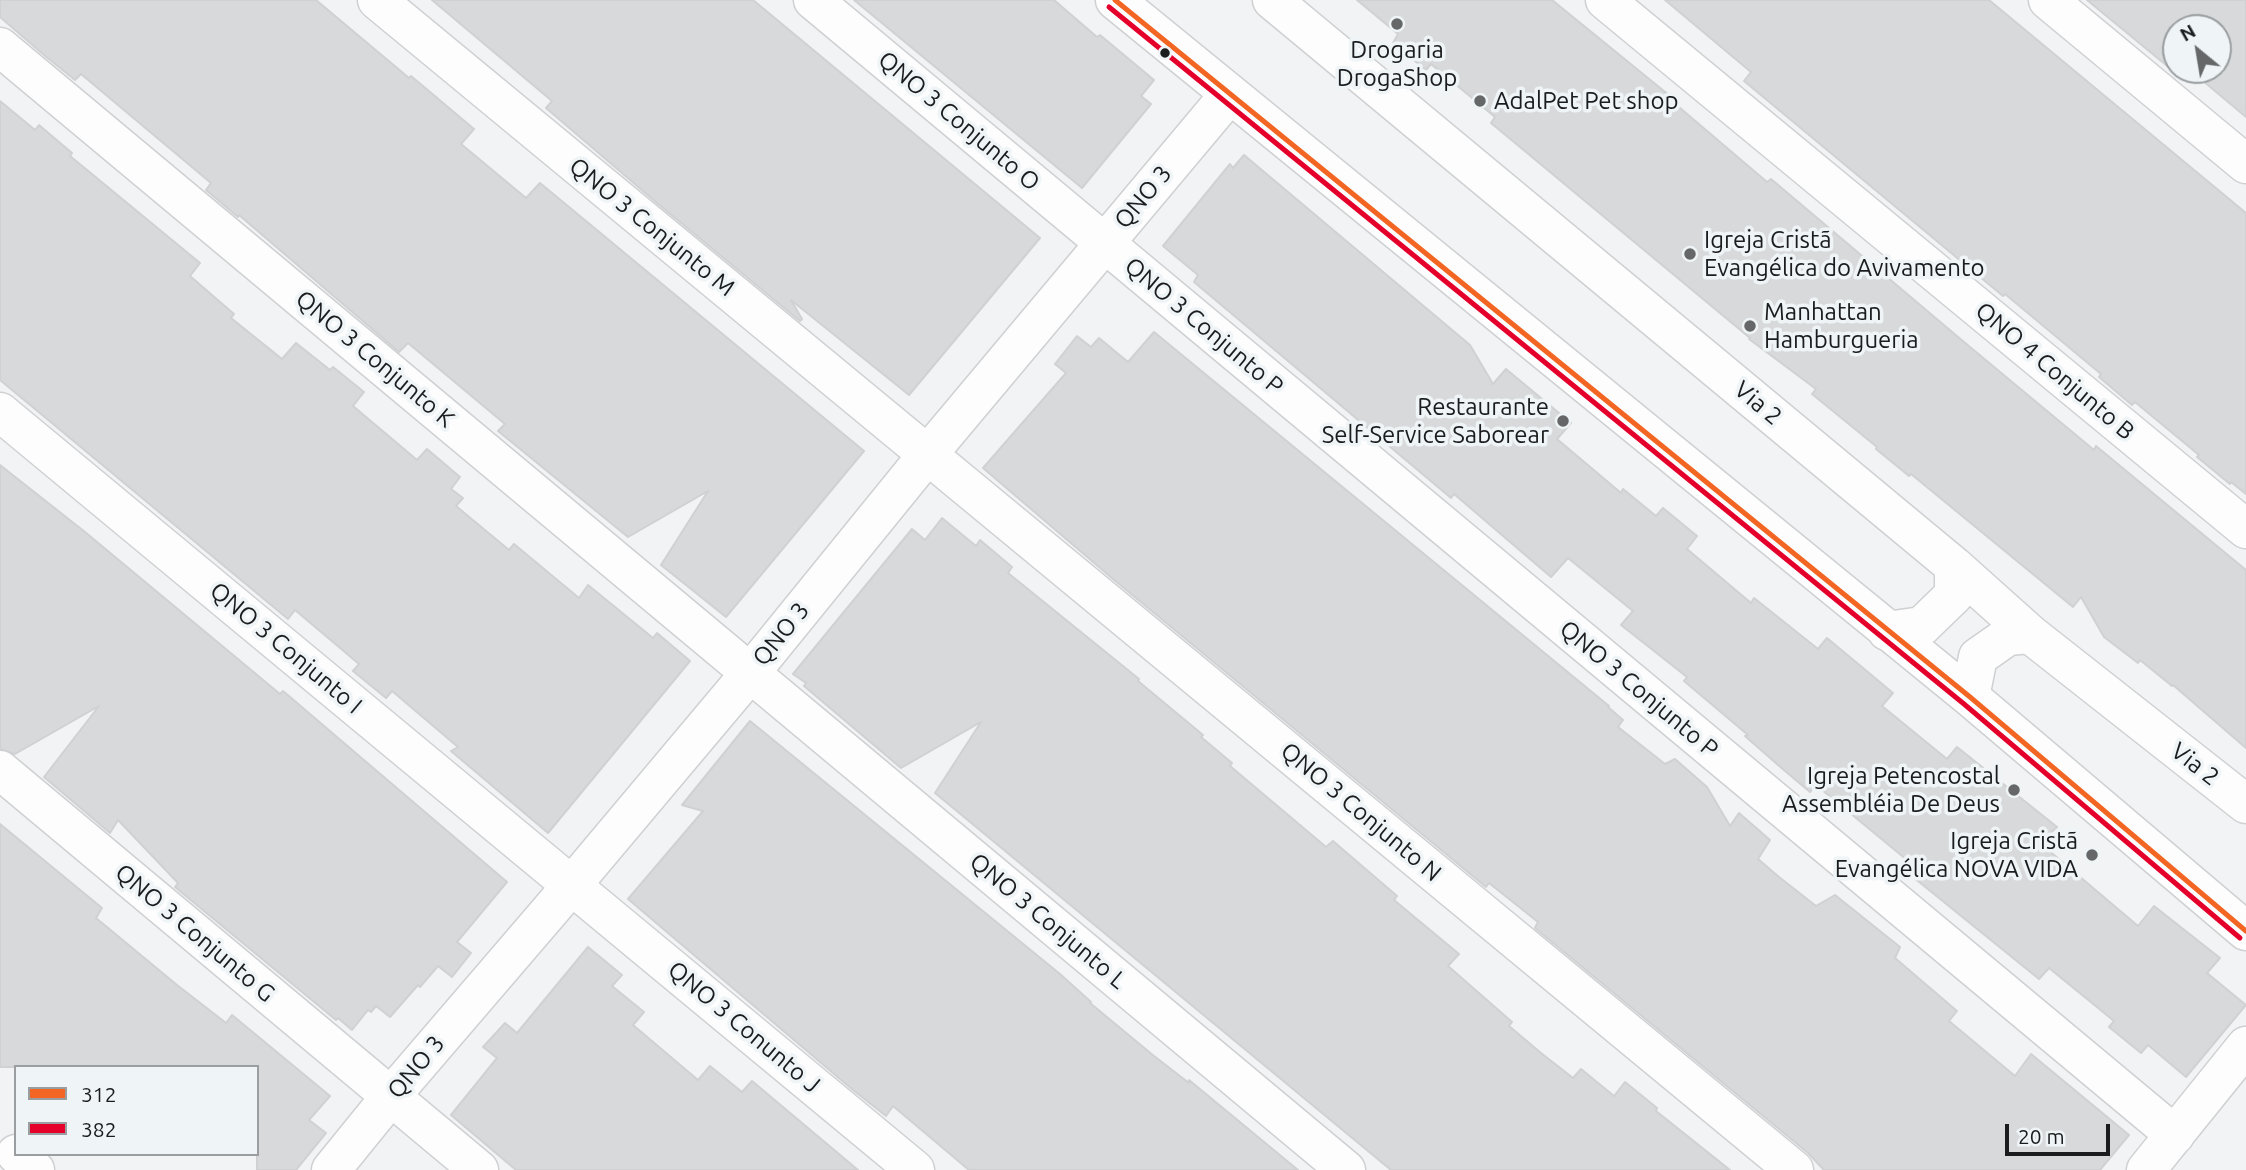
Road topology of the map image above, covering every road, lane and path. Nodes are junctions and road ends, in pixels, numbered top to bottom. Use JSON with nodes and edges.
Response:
{"nodes":[{"id":1,"x":377,"y":0,"type":"edge"},
{"id":2,"x":813,"y":0,"type":"edge"},
{"id":3,"x":1115,"y":0,"type":"edge"},
{"id":4,"x":1605,"y":0,"type":"edge"},
{"id":5,"x":2048,"y":0,"type":"edge"},
{"id":6,"x":1294,"y":7,"type":"edge"},
{"id":7,"x":0,"y":47,"type":"edge"},
{"id":8,"x":1229,"y":95,"type":"junction"},
{"id":9,"x":2246,"y":164,"type":"edge"},
{"id":10,"x":1104,"y":242,"type":"junction"},
{"id":11,"x":0,"y":412,"type":"edge"},
{"id":12,"x":928,"y":454,"type":"junction"},
{"id":13,"x":2246,"y":528,"type":"edge"},
{"id":14,"x":1954,"y":566,"type":"junction"},
{"id":15,"x":1887,"y":631,"type":"junction"},
{"id":16,"x":2030,"y":634,"type":"junction"},
{"id":17,"x":751,"y":671,"type":"junction"},
{"id":18,"x":1970,"y":697,"type":"junction"},
{"id":19,"x":0,"y":770,"type":"edge"},
{"id":20,"x":2246,"y":804,"type":"edge"},
{"id":21,"x":572,"y":885,"type":"junction"},
{"id":22,"x":2246,"y":931,"type":"edge"},
{"id":23,"x":2246,"y":1046,"type":"edge"},
{"id":24,"x":391,"y":1096,"type":"junction"},
{"id":25,"x":2175,"y":1135,"type":"junction"},
{"id":26,"x":0,"y":1141,"type":"edge"},
{"id":27,"x":14,"y":1152,"type":"edge"},
{"id":28,"x":18,"y":1156,"type":"edge"},
{"id":29,"x":35,"y":1170,"type":"edge"},
{"id":30,"x":331,"y":1170,"type":"edge"},
{"id":31,"x":479,"y":1170,"type":"edge"},
{"id":32,"x":915,"y":1170,"type":"edge"},
{"id":33,"x":1346,"y":1170,"type":"edge"},
{"id":34,"x":1794,"y":1170,"type":"edge"},
{"id":35,"x":2146,"y":1170,"type":"edge"}],
"edges":[{"from":1,"to":12,"type":"street","name":"QNO 3 Conjunto M"},
{"from":2,"to":10,"type":"street","name":"QNO 3 Conjunto O"},
{"from":3,"to":8,"type":"street"},
{"from":4,"to":13,"type":"street","name":"QNO 4 Conjunto B"},
{"from":5,"to":9,"type":"street"},
{"from":6,"to":14,"type":"street","name":"Via 2"},
{"from":7,"to":17,"type":"street","name":"QNO 3 Conjunto K"},
{"from":8,"to":10,"type":"street","name":"QNO 3"},
{"from":8,"to":15,"type":"street"},
{"from":10,"to":12,"type":"street","name":"QNO 3"},
{"from":10,"to":25,"type":"street","name":"QNO 3 Conjunto P"},
{"from":11,"to":21,"type":"street","name":"QNO 3 Conjunto I"},
{"from":12,"to":17,"type":"street","name":"QNO 3"},
{"from":12,"to":34,"type":"street","name":"QNO 3 Conjunto N"},
{"from":14,"to":15,"type":"street"},
{"from":14,"to":16,"type":"street","name":"Via 2"},
{"from":15,"to":18,"type":"street"},
{"from":16,"to":18,"type":"street"},
{"from":16,"to":20,"type":"street","name":"Via 2"},
{"from":17,"to":21,"type":"street","name":"QNO 3"},
{"from":17,"to":33,"type":"street","name":"QNO 3 Conjunto L"},
{"from":18,"to":22,"type":"street"},
{"from":19,"to":24,"type":"street","name":"QNO 3 Conjunto G"},
{"from":21,"to":24,"type":"street","name":"QNO 3"},
{"from":21,"to":32,"type":"street","name":"QNO 3 Conunto J"},
{"from":23,"to":25,"type":"street"},
{"from":24,"to":30,"type":"street","name":"QNO 3"},
{"from":24,"to":31,"type":"street","name":"QNO 3 Conjunto G"},
{"from":25,"to":35,"type":"street"},
{"from":26,"to":27,"type":"street"},
{"from":28,"to":29,"type":"street"}]}
